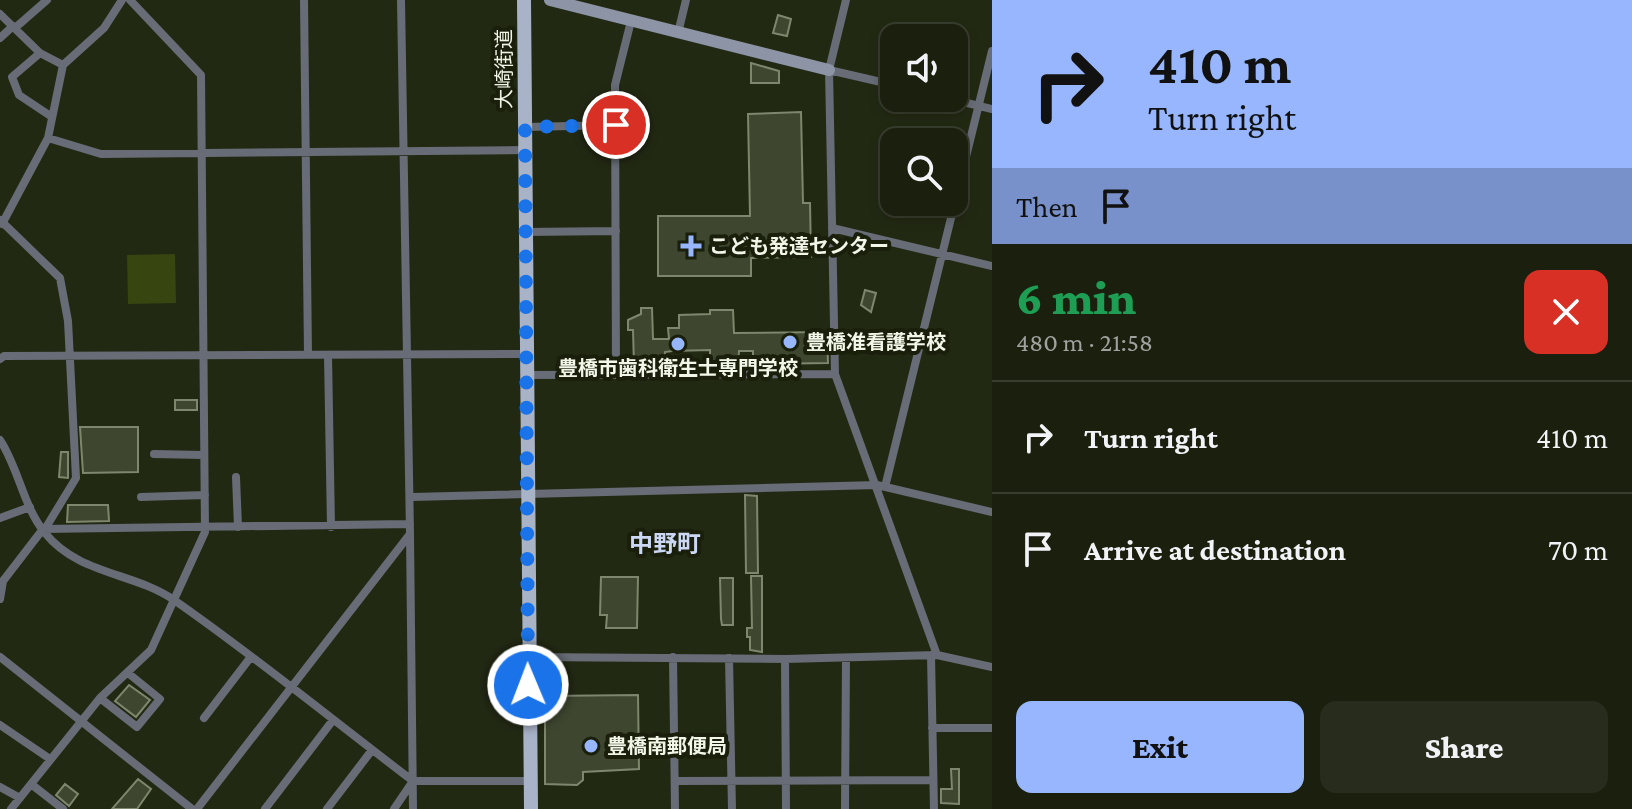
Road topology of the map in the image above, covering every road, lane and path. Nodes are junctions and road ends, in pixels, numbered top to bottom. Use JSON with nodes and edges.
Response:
{"nodes":[{"id":1,"x":47,"y":0,"type":"edge"},
{"id":2,"x":122,"y":0,"type":"edge"},
{"id":3,"x":130,"y":0,"type":"edge"},
{"id":4,"x":304,"y":0,"type":"edge"},
{"id":5,"x":401,"y":0,"type":"edge"},
{"id":6,"x":524,"y":0,"type":"edge"},
{"id":7,"x":550,"y":0,"type":"edge"},
{"id":8,"x":686,"y":0,"type":"edge"},
{"id":9,"x":846,"y":0,"type":"edge"},
{"id":10,"x":0,"y":14,"type":"edge"},
{"id":11,"x":631,"y":21,"type":"junction"},
{"id":12,"x":14,"y":27,"type":"junction"},
{"id":13,"x":678,"y":33,"type":"junction"},
{"id":14,"x":0,"y":38,"type":"edge"},
{"id":15,"x":992,"y":51,"type":"edge"},
{"id":16,"x":40,"y":53,"type":"junction"},
{"id":17,"x":63,"y":65,"type":"junction"},
{"id":18,"x":829,"y":70,"type":"junction"},
{"id":19,"x":880,"y":82,"type":"edge"},
{"id":20,"x":968,"y":103,"type":"edge"},
{"id":21,"x":979,"y":105,"type":"junction"},
{"id":22,"x":992,"y":109,"type":"edge"},
{"id":23,"x":52,"y":117,"type":"junction"},
{"id":24,"x":616,"y":125,"type":"junction"},
{"id":25,"x":525,"y":127,"type":"junction"},
{"id":26,"x":48,"y":138,"type":"junction"},
{"id":27,"x":405,"y":150,"type":"junction"},
{"id":28,"x":525,"y":150,"type":"junction"},
{"id":29,"x":305,"y":153,"type":"junction"},
{"id":30,"x":199,"y":154,"type":"junction"},
{"id":31,"x":1,"y":223,"type":"edge"},
{"id":32,"x":832,"y":228,"type":"junction"},
{"id":33,"x":616,"y":231,"type":"junction"},
{"id":34,"x":525,"y":232,"type":"junction"},
{"id":35,"x":943,"y":254,"type":"junction"},
{"id":36,"x":992,"y":266,"type":"edge"},
{"id":37,"x":408,"y":354,"type":"junction"},
{"id":38,"x":525,"y":354,"type":"junction"},
{"id":39,"x":308,"y":355,"type":"junction"},
{"id":40,"x":328,"y":355,"type":"junction"},
{"id":41,"x":202,"y":356,"type":"junction"},
{"id":42,"x":72,"y":358,"type":"junction"},
{"id":43,"x":0,"y":359,"type":"edge"},
{"id":44,"x":835,"y":374,"type":"junction"},
{"id":45,"x":525,"y":375,"type":"junction"},
{"id":46,"x":616,"y":375,"type":"junction"},
{"id":47,"x":0,"y":440,"type":"edge"},
{"id":48,"x":154,"y":454,"type":"dead end"},
{"id":49,"x":204,"y":455,"type":"junction"},
{"id":50,"x":236,"y":477,"type":"dead end"},
{"id":51,"x":881,"y":486,"type":"junction"},
{"id":52,"x":526,"y":493,"type":"junction"},
{"id":53,"x":205,"y":495,"type":"junction"},
{"id":54,"x":141,"y":497,"type":"dead end"},
{"id":55,"x":412,"y":497,"type":"junction"},
{"id":56,"x":30,"y":507,"type":"junction"},
{"id":57,"x":992,"y":512,"type":"edge"},
{"id":58,"x":0,"y":518,"type":"edge"},
{"id":59,"x":238,"y":527,"type":"junction"},
{"id":60,"x":331,"y":527,"type":"junction"},
{"id":61,"x":205,"y":528,"type":"junction"},
{"id":62,"x":44,"y":529,"type":"junction"},
{"id":63,"x":410,"y":529,"type":"junction"},
{"id":64,"x":0,"y":599,"type":"edge"},
{"id":65,"x":173,"y":600,"type":"junction"},
{"id":66,"x":934,"y":655,"type":"junction"},
{"id":67,"x":0,"y":657,"type":"edge"},
{"id":68,"x":527,"y":657,"type":"junction"},
{"id":69,"x":673,"y":657,"type":"junction"},
{"id":70,"x":250,"y":658,"type":"junction"},
{"id":71,"x":729,"y":658,"type":"junction"},
{"id":72,"x":846,"y":658,"type":"junction"},
{"id":73,"x":785,"y":659,"type":"junction"},
{"id":74,"x":992,"y":667,"type":"edge"},
{"id":75,"x":128,"y":673,"type":"junction"},
{"id":76,"x":291,"y":689,"type":"junction"},
{"id":77,"x":100,"y":698,"type":"junction"},
{"id":78,"x":204,"y":718,"type":"dead end"},
{"id":79,"x":333,"y":720,"type":"junction"},
{"id":80,"x":80,"y":722,"type":"junction"},
{"id":81,"x":0,"y":725,"type":"edge"},
{"id":82,"x":932,"y":728,"type":"junction"},
{"id":83,"x":992,"y":728,"type":"edge"},
{"id":84,"x":372,"y":750,"type":"junction"},
{"id":85,"x":50,"y":759,"type":"junction"},
{"id":86,"x":933,"y":780,"type":"junction"},
{"id":87,"x":413,"y":781,"type":"junction"},
{"id":88,"x":531,"y":781,"type":"junction"},
{"id":89,"x":675,"y":781,"type":"junction"},
{"id":90,"x":845,"y":781,"type":"junction"},
{"id":91,"x":786,"y":783,"type":"junction"},
{"id":92,"x":31,"y":784,"type":"junction"},
{"id":93,"x":732,"y":784,"type":"junction"},
{"id":94,"x":0,"y":787,"type":"edge"},
{"id":95,"x":20,"y":798,"type":"junction"},
{"id":96,"x":11,"y":809,"type":"edge"},
{"id":97,"x":63,"y":809,"type":"edge"},
{"id":98,"x":195,"y":809,"type":"edge"},
{"id":99,"x":265,"y":809,"type":"edge"},
{"id":100,"x":327,"y":809,"type":"edge"},
{"id":101,"x":394,"y":809,"type":"edge"},
{"id":102,"x":413,"y":809,"type":"edge"},
{"id":103,"x":531,"y":809,"type":"edge"},
{"id":104,"x":675,"y":809,"type":"edge"},
{"id":105,"x":732,"y":809,"type":"edge"},
{"id":106,"x":786,"y":809,"type":"edge"},
{"id":107,"x":845,"y":809,"type":"edge"},
{"id":108,"x":934,"y":809,"type":"edge"}],
"edges":[{"from":1,"to":12,"type":"street"},
{"from":2,"to":17,"type":"street"},
{"from":3,"to":30,"type":"street"},
{"from":4,"to":29,"type":"street"},
{"from":5,"to":27,"type":"street"},
{"from":6,"to":25,"type":"main road","name":"大崎街道"},
{"from":7,"to":11,"type":"street"},
{"from":8,"to":13,"type":"street"},
{"from":9,"to":18,"type":"street"},
{"from":10,"to":12,"type":"street"},
{"from":11,"to":13,"type":"street"},
{"from":11,"to":24,"type":"street"},
{"from":12,"to":14,"type":"street"},
{"from":12,"to":16,"type":"street"},
{"from":13,"to":18,"type":"street"},
{"from":15,"to":21,"type":"street"},
{"from":16,"to":17,"type":"street"},
{"from":16,"to":23,"type":"street"},
{"from":17,"to":23,"type":"street"},
{"from":18,"to":19,"type":"street"},
{"from":18,"to":32,"type":"street"},
{"from":20,"to":21,"type":"street"},
{"from":21,"to":22,"type":"street"},
{"from":21,"to":35,"type":"street"},
{"from":23,"to":26,"type":"street"},
{"from":24,"to":25,"type":"street"},
{"from":24,"to":33,"type":"street"},
{"from":25,"to":28,"type":"main road","name":"大崎街道"},
{"from":26,"to":30,"type":"street"},
{"from":26,"to":31,"type":"street"},
{"from":27,"to":28,"type":"street"},
{"from":27,"to":29,"type":"street"},
{"from":27,"to":37,"type":"street"},
{"from":28,"to":34,"type":"main road","name":"大崎街道"},
{"from":29,"to":30,"type":"street"},
{"from":29,"to":39,"type":"street"},
{"from":30,"to":41,"type":"street"},
{"from":31,"to":42,"type":"street"},
{"from":32,"to":35,"type":"street"},
{"from":32,"to":44,"type":"street"},
{"from":33,"to":34,"type":"street"},
{"from":33,"to":46,"type":"street"},
{"from":34,"to":38,"type":"main road","name":"大崎街道"},
{"from":35,"to":36,"type":"street"},
{"from":35,"to":51,"type":"street"},
{"from":37,"to":38,"type":"street"},
{"from":37,"to":40,"type":"street"},
{"from":37,"to":55,"type":"street"},
{"from":38,"to":45,"type":"main road","name":"大崎街道"},
{"from":39,"to":40,"type":"street"},
{"from":39,"to":41,"type":"street"},
{"from":40,"to":60,"type":"street"},
{"from":41,"to":42,"type":"street"},
{"from":41,"to":49,"type":"street"},
{"from":42,"to":43,"type":"street"},
{"from":42,"to":62,"type":"street"},
{"from":44,"to":46,"type":"street"},
{"from":44,"to":51,"type":"street"},
{"from":45,"to":46,"type":"street"},
{"from":45,"to":52,"type":"main road","name":"大崎街道"},
{"from":47,"to":56,"type":"street"},
{"from":48,"to":49,"type":"street"},
{"from":49,"to":53,"type":"street"},
{"from":50,"to":59,"type":"street"},
{"from":51,"to":52,"type":"street"},
{"from":51,"to":57,"type":"street"},
{"from":51,"to":66,"type":"street"},
{"from":52,"to":55,"type":"street"},
{"from":52,"to":68,"type":"main road","name":"大崎街道"},
{"from":53,"to":54,"type":"street"},
{"from":53,"to":61,"type":"street"},
{"from":55,"to":63,"type":"street"},
{"from":56,"to":58,"type":"street"},
{"from":56,"to":62,"type":"street"},
{"from":59,"to":60,"type":"street"},
{"from":59,"to":61,"type":"street"},
{"from":60,"to":63,"type":"street"},
{"from":61,"to":62,"type":"street"},
{"from":61,"to":65,"type":"street"},
{"from":62,"to":64,"type":"street"},
{"from":62,"to":65,"type":"street"},
{"from":63,"to":76,"type":"street"},
{"from":63,"to":87,"type":"street"},
{"from":65,"to":70,"type":"street"},
{"from":65,"to":75,"type":"street"},
{"from":66,"to":72,"type":"street"},
{"from":66,"to":74,"type":"street"},
{"from":66,"to":82,"type":"street"},
{"from":67,"to":80,"type":"street"},
{"from":68,"to":69,"type":"street"},
{"from":68,"to":88,"type":"main road","name":"大崎街道"},
{"from":69,"to":71,"type":"street"},
{"from":69,"to":89,"type":"street"},
{"from":70,"to":76,"type":"street"},
{"from":70,"to":78,"type":"street"},
{"from":71,"to":73,"type":"street"},
{"from":71,"to":93,"type":"street"},
{"from":72,"to":73,"type":"street"},
{"from":72,"to":90,"type":"street"},
{"from":73,"to":91,"type":"street"},
{"from":75,"to":77,"type":"street"},
{"from":75,"to":77,"type":"street"},
{"from":76,"to":79,"type":"street"},
{"from":76,"to":98,"type":"street"},
{"from":77,"to":80,"type":"street"},
{"from":79,"to":84,"type":"street"},
{"from":79,"to":99,"type":"street"},
{"from":80,"to":85,"type":"street"},
{"from":80,"to":98,"type":"street"},
{"from":81,"to":85,"type":"street"},
{"from":82,"to":83,"type":"street"},
{"from":82,"to":86,"type":"street"},
{"from":84,"to":87,"type":"street"},
{"from":84,"to":100,"type":"street"},
{"from":85,"to":92,"type":"street"},
{"from":86,"to":90,"type":"street"},
{"from":86,"to":108,"type":"street"},
{"from":87,"to":88,"type":"street"},
{"from":87,"to":101,"type":"street"},
{"from":87,"to":102,"type":"street"},
{"from":88,"to":103,"type":"main road","name":"大崎街道"},
{"from":89,"to":93,"type":"street"},
{"from":89,"to":104,"type":"street"},
{"from":90,"to":91,"type":"street"},
{"from":90,"to":107,"type":"street"},
{"from":91,"to":93,"type":"street"},
{"from":91,"to":106,"type":"street"},
{"from":92,"to":95,"type":"street"},
{"from":92,"to":97,"type":"street"},
{"from":93,"to":105,"type":"street"},
{"from":94,"to":95,"type":"street"},
{"from":95,"to":96,"type":"street"}]}
